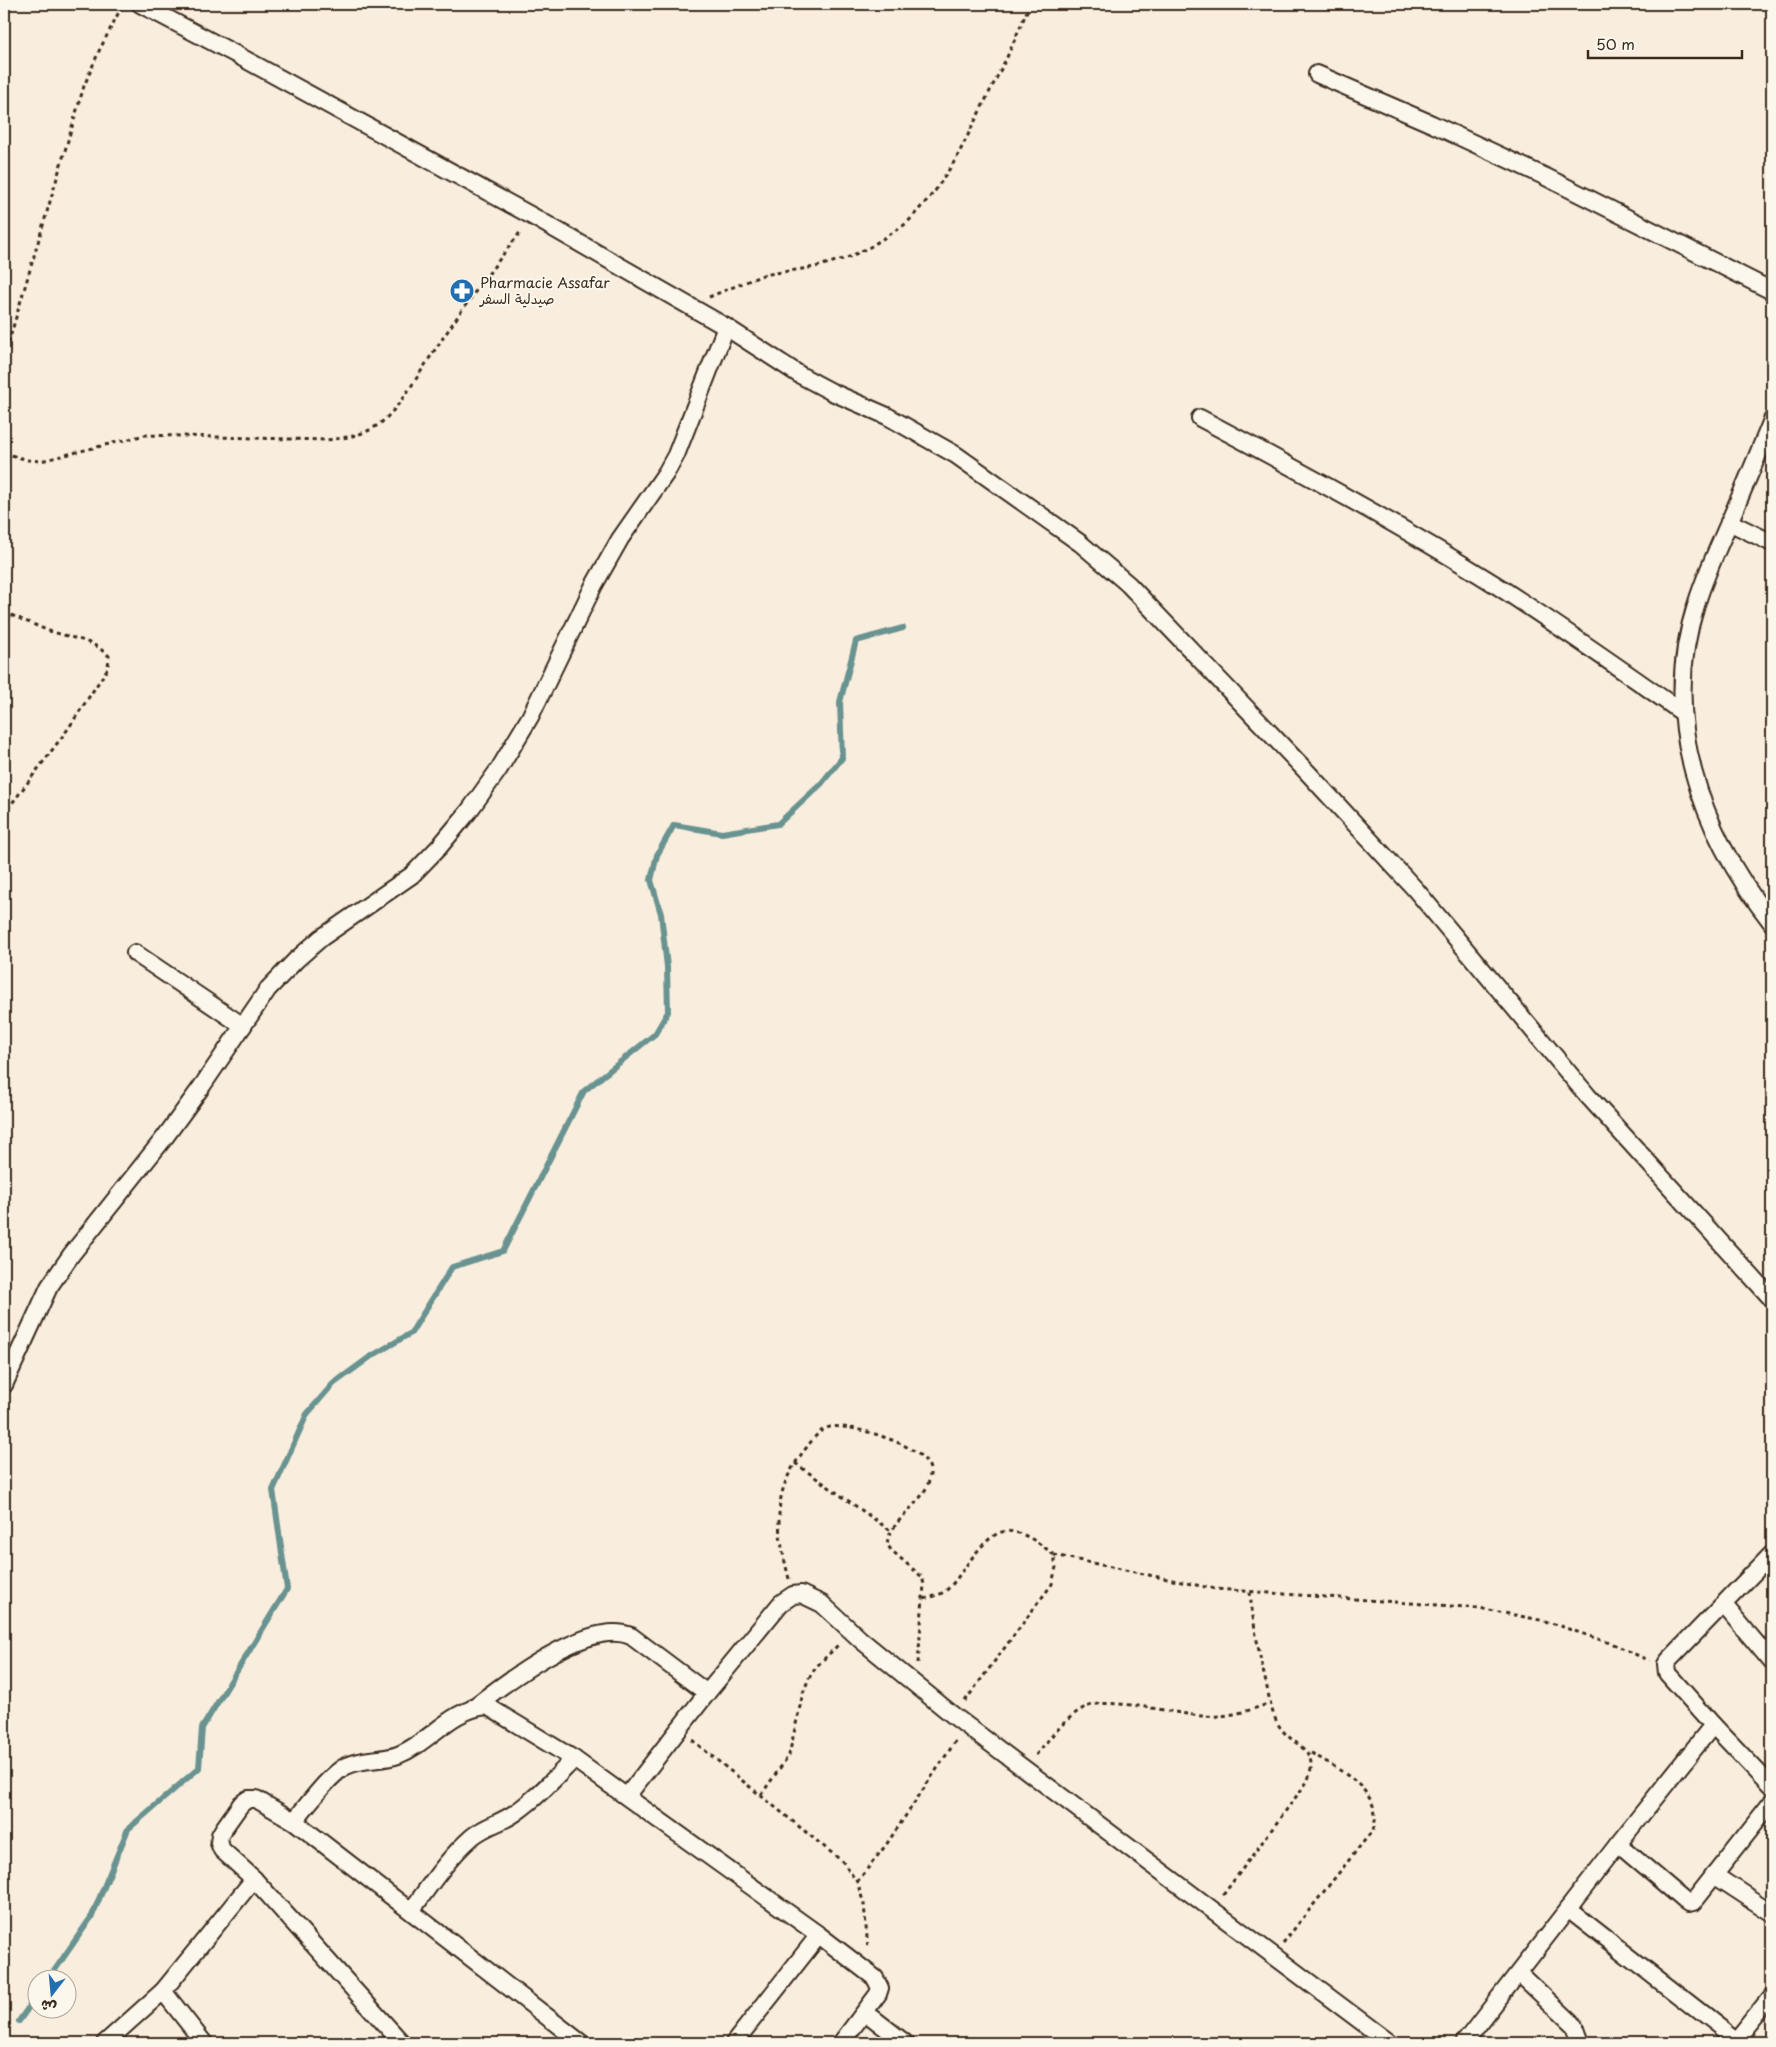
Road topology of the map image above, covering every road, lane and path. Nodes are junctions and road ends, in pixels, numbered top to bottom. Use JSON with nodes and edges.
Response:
{"nodes":[{"id":1,"x":123,"y":4,"type":"edge"},
{"id":2,"x":140,"y":4,"type":"edge"},
{"id":3,"x":1030,"y":4,"type":"edge"},
{"id":4,"x":1317,"y":74,"type":"dead end"},
{"id":5,"x":532,"y":216,"type":"junction"},
{"id":6,"x":1772,"y":291,"type":"edge"},
{"id":7,"x":687,"y":305,"type":"junction"},
{"id":8,"x":726,"y":327,"type":"junction"},
{"id":9,"x":4,"y":358,"type":"edge"},
{"id":10,"x":1200,"y":418,"type":"dead end"},
{"id":11,"x":1772,"y":420,"type":"edge"},
{"id":12,"x":4,"y":453,"type":"edge"},
{"id":13,"x":1729,"y":522,"type":"junction"},
{"id":14,"x":1772,"y":543,"type":"edge"},
{"id":15,"x":4,"y":612,"type":"edge"},
{"id":16,"x":1683,"y":713,"type":"junction"},
{"id":17,"x":4,"y":814,"type":"edge"},
{"id":18,"x":1772,"y":922,"type":"edge"},
{"id":19,"x":135,"y":953,"type":"dead end"},
{"id":20,"x":243,"y":1026,"type":"junction"},
{"id":21,"x":1772,"y":1299,"type":"edge"},
{"id":22,"x":4,"y":1385,"type":"edge"},
{"id":23,"x":795,"y":1463,"type":"junction"},
{"id":24,"x":891,"y":1531,"type":"junction"},
{"id":25,"x":1772,"y":1554,"type":"edge"},
{"id":26,"x":1054,"y":1555,"type":"junction"},
{"id":27,"x":1250,"y":1592,"type":"junction"},
{"id":28,"x":793,"y":1595,"type":"junction"},
{"id":29,"x":924,"y":1599,"type":"junction"},
{"id":30,"x":1724,"y":1605,"type":"junction"},
{"id":31,"x":851,"y":1631,"type":"junction"},
{"id":32,"x":1772,"y":1662,"type":"edge"},
{"id":33,"x":1666,"y":1668,"type":"junction"},
{"id":34,"x":917,"y":1687,"type":"junction"},
{"id":35,"x":707,"y":1693,"type":"junction"},
{"id":36,"x":1270,"y":1703,"type":"junction"},
{"id":37,"x":474,"y":1707,"type":"junction"},
{"id":38,"x":960,"y":1720,"type":"junction"},
{"id":39,"x":1713,"y":1725,"type":"junction"},
{"id":40,"x":679,"y":1729,"type":"junction"},
{"id":41,"x":1308,"y":1751,"type":"junction"},
{"id":42,"x":574,"y":1759,"type":"junction"},
{"id":43,"x":1025,"y":1768,"type":"junction"},
{"id":44,"x":1772,"y":1787,"type":"edge"},
{"id":45,"x":761,"y":1795,"type":"junction"},
{"id":46,"x":627,"y":1796,"type":"junction"},
{"id":47,"x":1772,"y":1802,"type":"edge"},
{"id":48,"x":294,"y":1821,"type":"junction"},
{"id":49,"x":1618,"y":1844,"type":"junction"},
{"id":50,"x":1714,"y":1875,"type":"junction"},
{"id":51,"x":254,"y":1880,"type":"junction"},
{"id":52,"x":857,"y":1882,"type":"junction"},
{"id":53,"x":1212,"y":1909,"type":"junction"},
{"id":54,"x":1568,"y":1909,"type":"junction"},
{"id":55,"x":411,"y":1911,"type":"junction"},
{"id":56,"x":1772,"y":1913,"type":"edge"},
{"id":57,"x":819,"y":1936,"type":"junction"},
{"id":58,"x":868,"y":1950,"type":"dead end"},
{"id":59,"x":1273,"y":1956,"type":"junction"},
{"id":60,"x":1519,"y":1973,"type":"junction"},
{"id":61,"x":163,"y":1991,"type":"junction"},
{"id":62,"x":1772,"y":1997,"type":"edge"},
{"id":63,"x":865,"y":2012,"type":"junction"},
{"id":64,"x":1736,"y":2042,"type":"edge"},
{"id":65,"x":105,"y":2043,"type":"edge"},
{"id":66,"x":204,"y":2043,"type":"edge"},
{"id":67,"x":402,"y":2043,"type":"edge"},
{"id":68,"x":581,"y":2043,"type":"edge"},
{"id":69,"x":734,"y":2043,"type":"edge"},
{"id":70,"x":842,"y":2043,"type":"edge"},
{"id":71,"x":905,"y":2043,"type":"edge"},
{"id":72,"x":1390,"y":2043,"type":"edge"},
{"id":73,"x":1464,"y":2043,"type":"edge"},
{"id":74,"x":1580,"y":2043,"type":"edge"}],
"edges":[{"from":1,"to":9,"type":"path"},
{"from":2,"to":5,"type":"street"},
{"from":3,"to":7,"type":"path"},
{"from":4,"to":6,"type":"street"},
{"from":5,"to":7,"type":"street"},
{"from":5,"to":12,"type":"path"},
{"from":7,"to":8,"type":"street"},
{"from":8,"to":20,"type":"street"},
{"from":8,"to":21,"type":"street"},
{"from":10,"to":16,"type":"street"},
{"from":11,"to":13,"type":"street"},
{"from":13,"to":14,"type":"street"},
{"from":13,"to":16,"type":"street"},
{"from":15,"to":17,"type":"path"},
{"from":16,"to":18,"type":"street"},
{"from":19,"to":20,"type":"street"},
{"from":20,"to":22,"type":"street"},
{"from":23,"to":24,"type":"path"},
{"from":23,"to":24,"type":"path"},
{"from":23,"to":28,"type":"path"},
{"from":24,"to":29,"type":"path"},
{"from":25,"to":30,"type":"street"},
{"from":26,"to":27,"type":"path"},
{"from":26,"to":29,"type":"path"},
{"from":26,"to":38,"type":"path"},
{"from":27,"to":33,"type":"path"},
{"from":27,"to":36,"type":"path"},
{"from":28,"to":31,"type":"street"},
{"from":28,"to":35,"type":"street"},
{"from":29,"to":34,"type":"path"},
{"from":30,"to":32,"type":"street"},
{"from":30,"to":33,"type":"street"},
{"from":31,"to":34,"type":"street"},
{"from":31,"to":45,"type":"path"},
{"from":33,"to":39,"type":"street"},
{"from":34,"to":38,"type":"street"},
{"from":35,"to":37,"type":"street"},
{"from":35,"to":40,"type":"street"},
{"from":36,"to":41,"type":"path"},
{"from":36,"to":43,"type":"path"},
{"from":37,"to":42,"type":"street"},
{"from":37,"to":48,"type":"street"},
{"from":38,"to":43,"type":"street"},
{"from":38,"to":52,"type":"path"},
{"from":39,"to":44,"type":"street"},
{"from":39,"to":49,"type":"street"},
{"from":40,"to":45,"type":"path"},
{"from":40,"to":46,"type":"street"},
{"from":41,"to":53,"type":"path"},
{"from":41,"to":59,"type":"path"},
{"from":42,"to":46,"type":"street"},
{"from":42,"to":55,"type":"street"},
{"from":43,"to":53,"type":"street"},
{"from":45,"to":52,"type":"path"},
{"from":46,"to":57,"type":"street"},
{"from":47,"to":50,"type":"street"},
{"from":48,"to":51,"type":"street"},
{"from":48,"to":55,"type":"street"},
{"from":49,"to":50,"type":"street"},
{"from":49,"to":54,"type":"street"},
{"from":50,"to":56,"type":"street"},
{"from":51,"to":61,"type":"street"},
{"from":51,"to":67,"type":"street"},
{"from":52,"to":58,"type":"path"},
{"from":53,"to":59,"type":"street"},
{"from":54,"to":60,"type":"street"},
{"from":54,"to":64,"type":"street"},
{"from":55,"to":68,"type":"street"},
{"from":57,"to":63,"type":"street"},
{"from":57,"to":69,"type":"street"},
{"from":59,"to":72,"type":"street"},
{"from":60,"to":73,"type":"street"},
{"from":60,"to":74,"type":"street"},
{"from":61,"to":65,"type":"street"},
{"from":61,"to":66,"type":"street"},
{"from":62,"to":64,"type":"street"},
{"from":63,"to":70,"type":"street"},
{"from":63,"to":71,"type":"street"}]}
